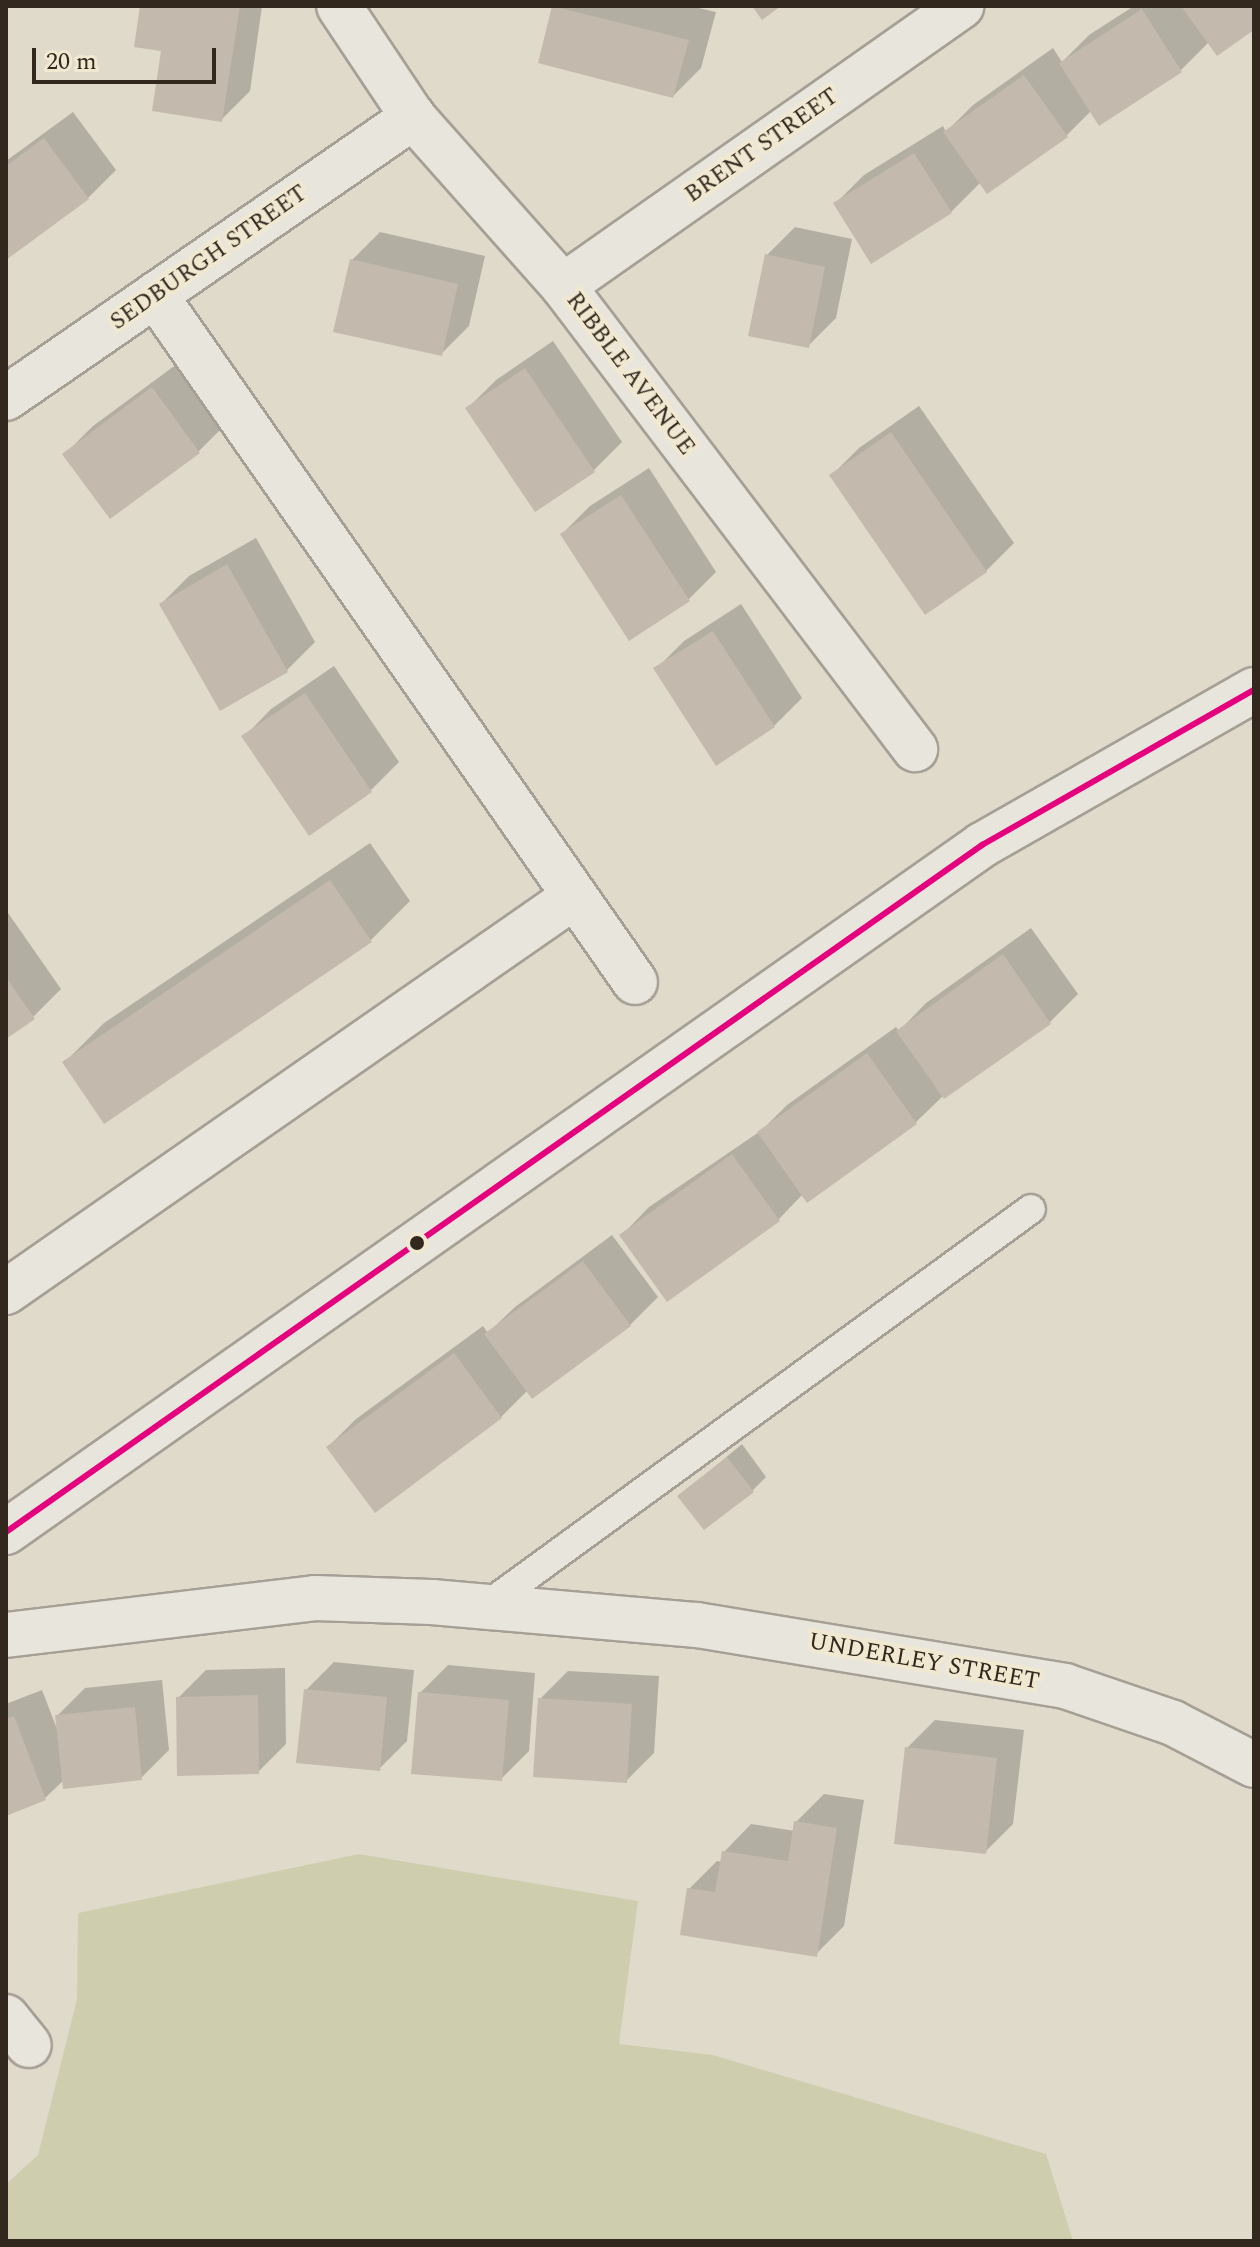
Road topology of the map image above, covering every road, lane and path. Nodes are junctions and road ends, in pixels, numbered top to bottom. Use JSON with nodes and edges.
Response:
{"nodes":[{"id":1,"x":339,"y":6,"type":"edge"},
{"id":2,"x":962,"y":6,"type":"edge"},
{"id":3,"x":413,"y":117,"type":"junction"},
{"id":4,"x":563,"y":286,"type":"junction"},
{"id":5,"x":155,"y":295,"type":"junction"},
{"id":6,"x":6,"y":398,"type":"edge"},
{"id":7,"x":1254,"y":690,"type":"edge"},
{"id":8,"x":915,"y":749,"type":"dead end"},
{"id":9,"x":575,"y":896,"type":"junction"},
{"id":10,"x":635,"y":982,"type":"dead end"},
{"id":11,"x":1031,"y":1209,"type":"dead end"},
{"id":12,"x":6,"y":1292,"type":"edge"},
{"id":13,"x":6,"y":1532,"type":"edge"},
{"id":14,"x":486,"y":1606,"type":"junction"},
{"id":15,"x":6,"y":1635,"type":"edge"},
{"id":16,"x":1254,"y":1765,"type":"edge"}],
"edges":[{"from":1,"to":3,"type":"street","name":"RIBBLE AVENUE"},
{"from":2,"to":4,"type":"street","name":"BRENT STREET"},
{"from":3,"to":4,"type":"street","name":"RIBBLE AVENUE"},
{"from":3,"to":5,"type":"street","name":"SEDBURGH STREET"},
{"from":4,"to":8,"type":"street","name":"RIBBLE AVENUE"},
{"from":5,"to":6,"type":"street","name":"SEDBURGH STREET"},
{"from":5,"to":9,"type":"street"},
{"from":7,"to":13,"type":"street"},
{"from":9,"to":10,"type":"street"},
{"from":9,"to":12,"type":"street"},
{"from":11,"to":14,"type":"lane"},
{"from":14,"to":15,"type":"street","name":"UNDERLEY STREET"},
{"from":14,"to":16,"type":"street","name":"UNDERLEY STREET"}]}
